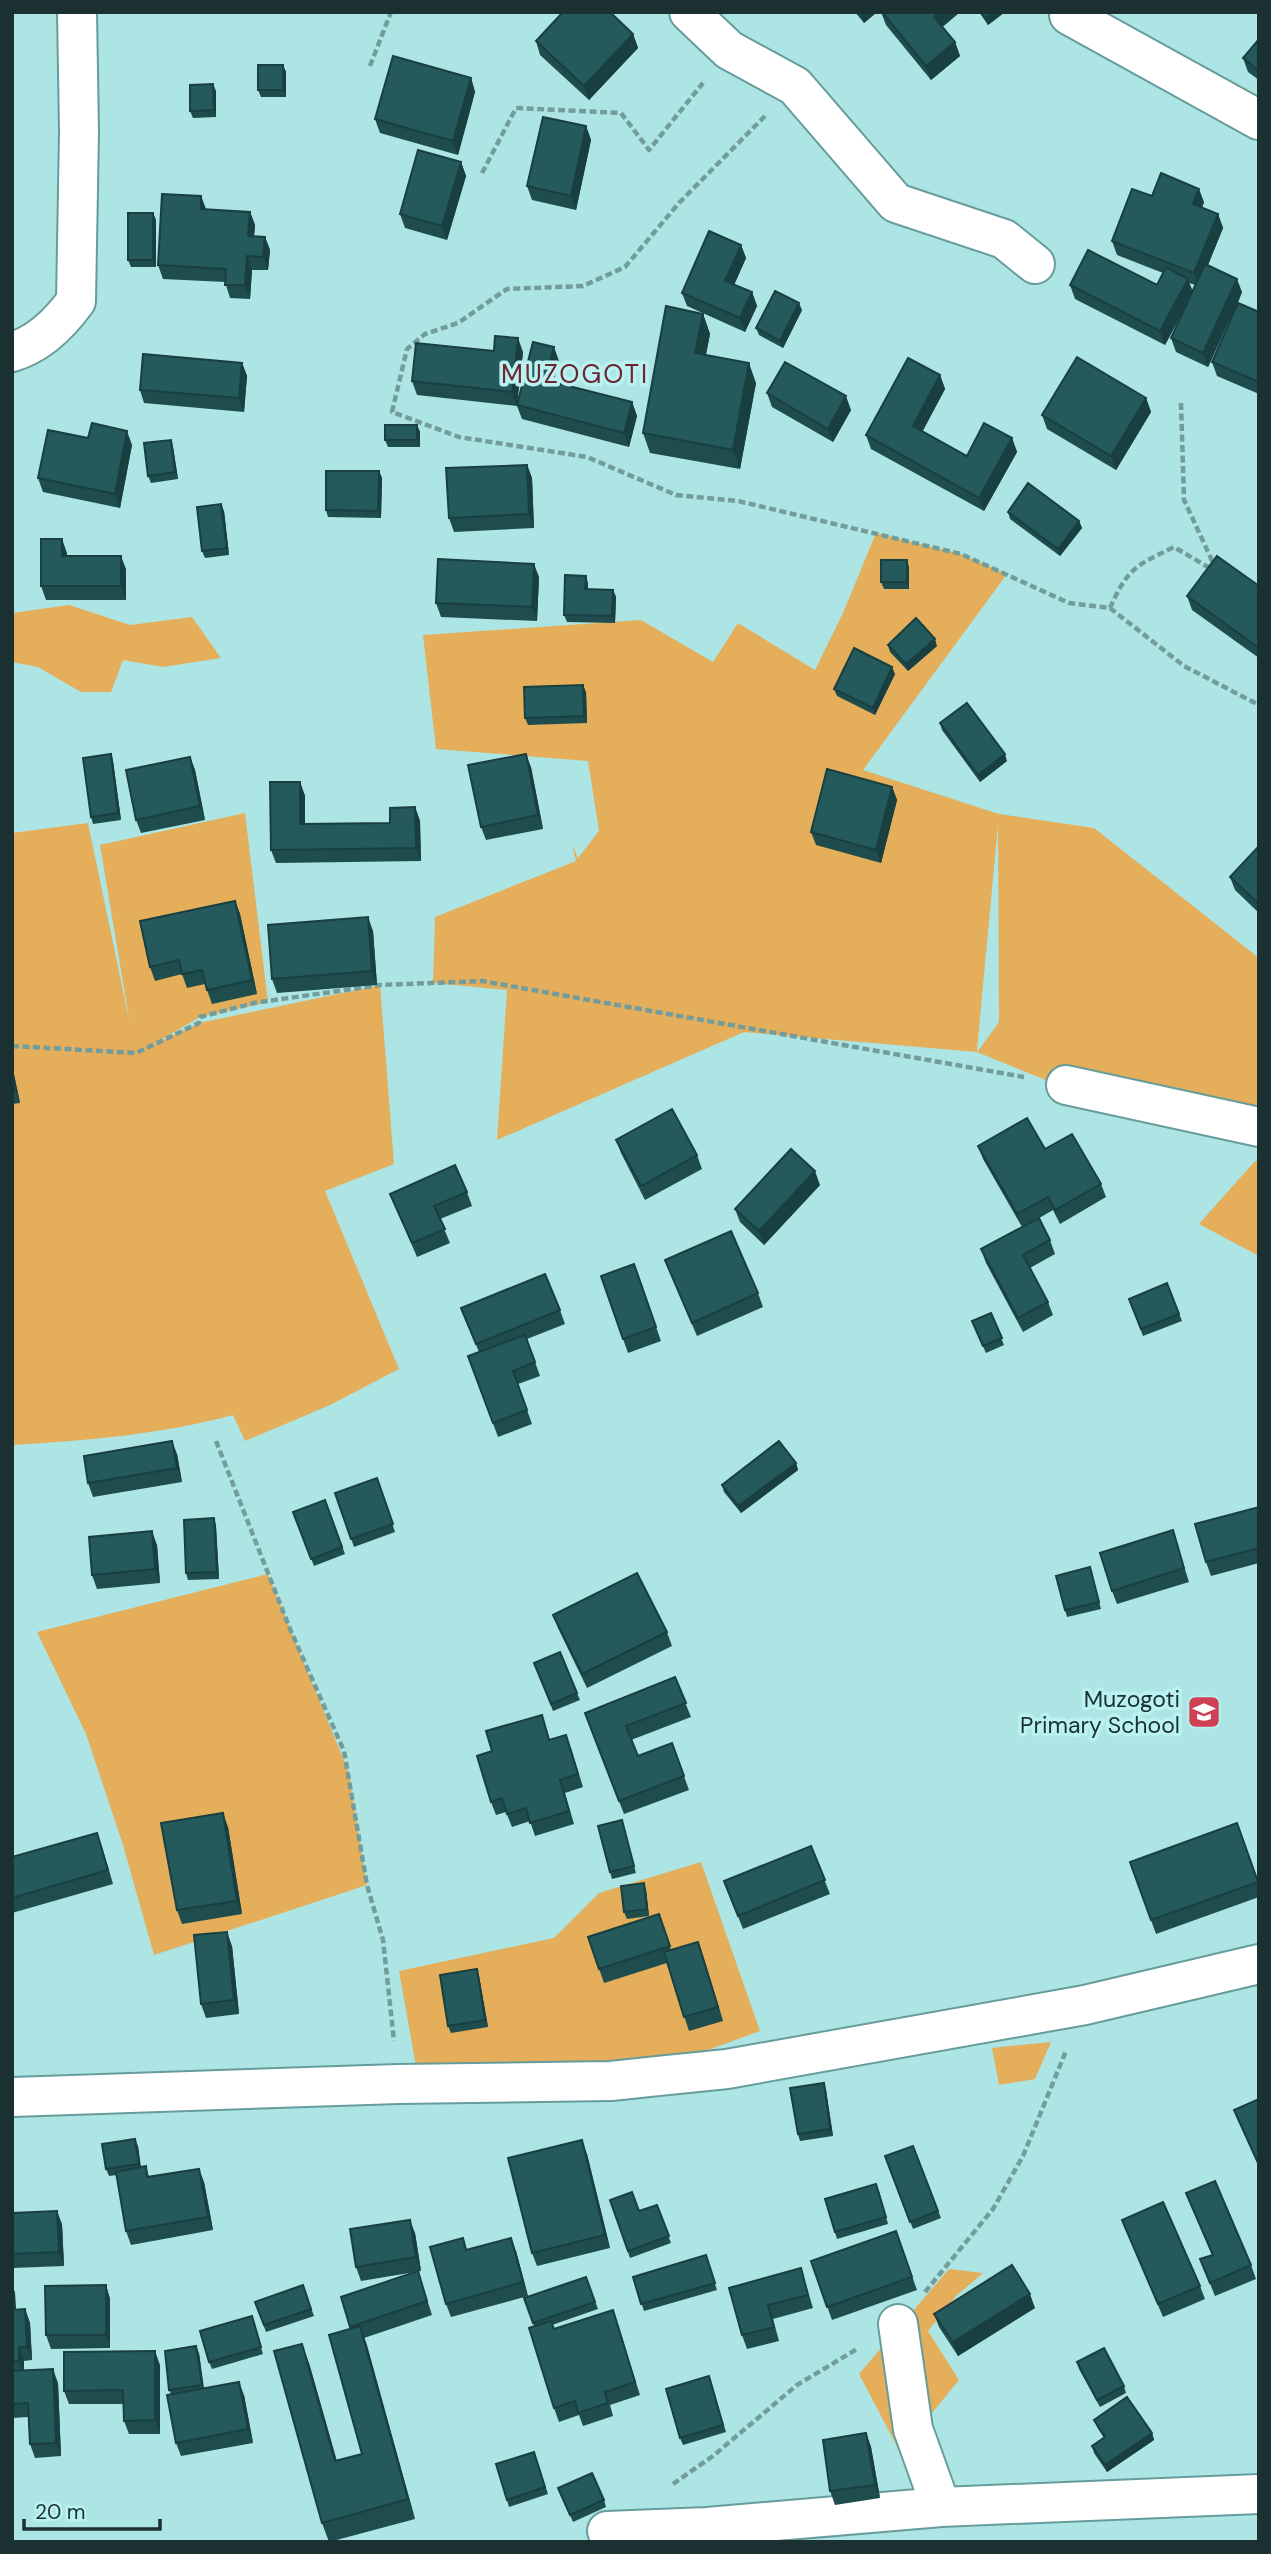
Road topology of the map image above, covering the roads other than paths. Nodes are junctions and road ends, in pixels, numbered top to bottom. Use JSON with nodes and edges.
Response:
{"nodes":[{"id":1,"x":76,"y":12,"type":"edge"},
{"id":2,"x":689,"y":12,"type":"edge"},
{"id":3,"x":1069,"y":15,"type":"dead end"},
{"id":4,"x":1259,"y":120,"type":"edge"},
{"id":5,"x":1035,"y":264,"type":"dead end"},
{"id":6,"x":12,"y":352,"type":"edge"},
{"id":7,"x":1066,"y":1085,"type":"road end"},
{"id":8,"x":1259,"y":1127,"type":"edge"},
{"id":9,"x":1259,"y":1964,"type":"edge"},
{"id":10,"x":12,"y":2097,"type":"edge"},
{"id":11,"x":898,"y":2324,"type":"dead end"},
{"id":12,"x":1259,"y":2494,"type":"edge"},
{"id":13,"x":941,"y":2507,"type":"junction"},
{"id":14,"x":607,"y":2531,"type":"dead end"}],
"edges":[{"from":1,"to":6,"type":"street"},
{"from":2,"to":5,"type":"street"},
{"from":3,"to":4,"type":"street"},
{"from":7,"to":8,"type":"street"},
{"from":9,"to":10,"type":"street"},
{"from":11,"to":13,"type":"street"},
{"from":12,"to":13,"type":"street"},
{"from":13,"to":14,"type":"street"}]}
